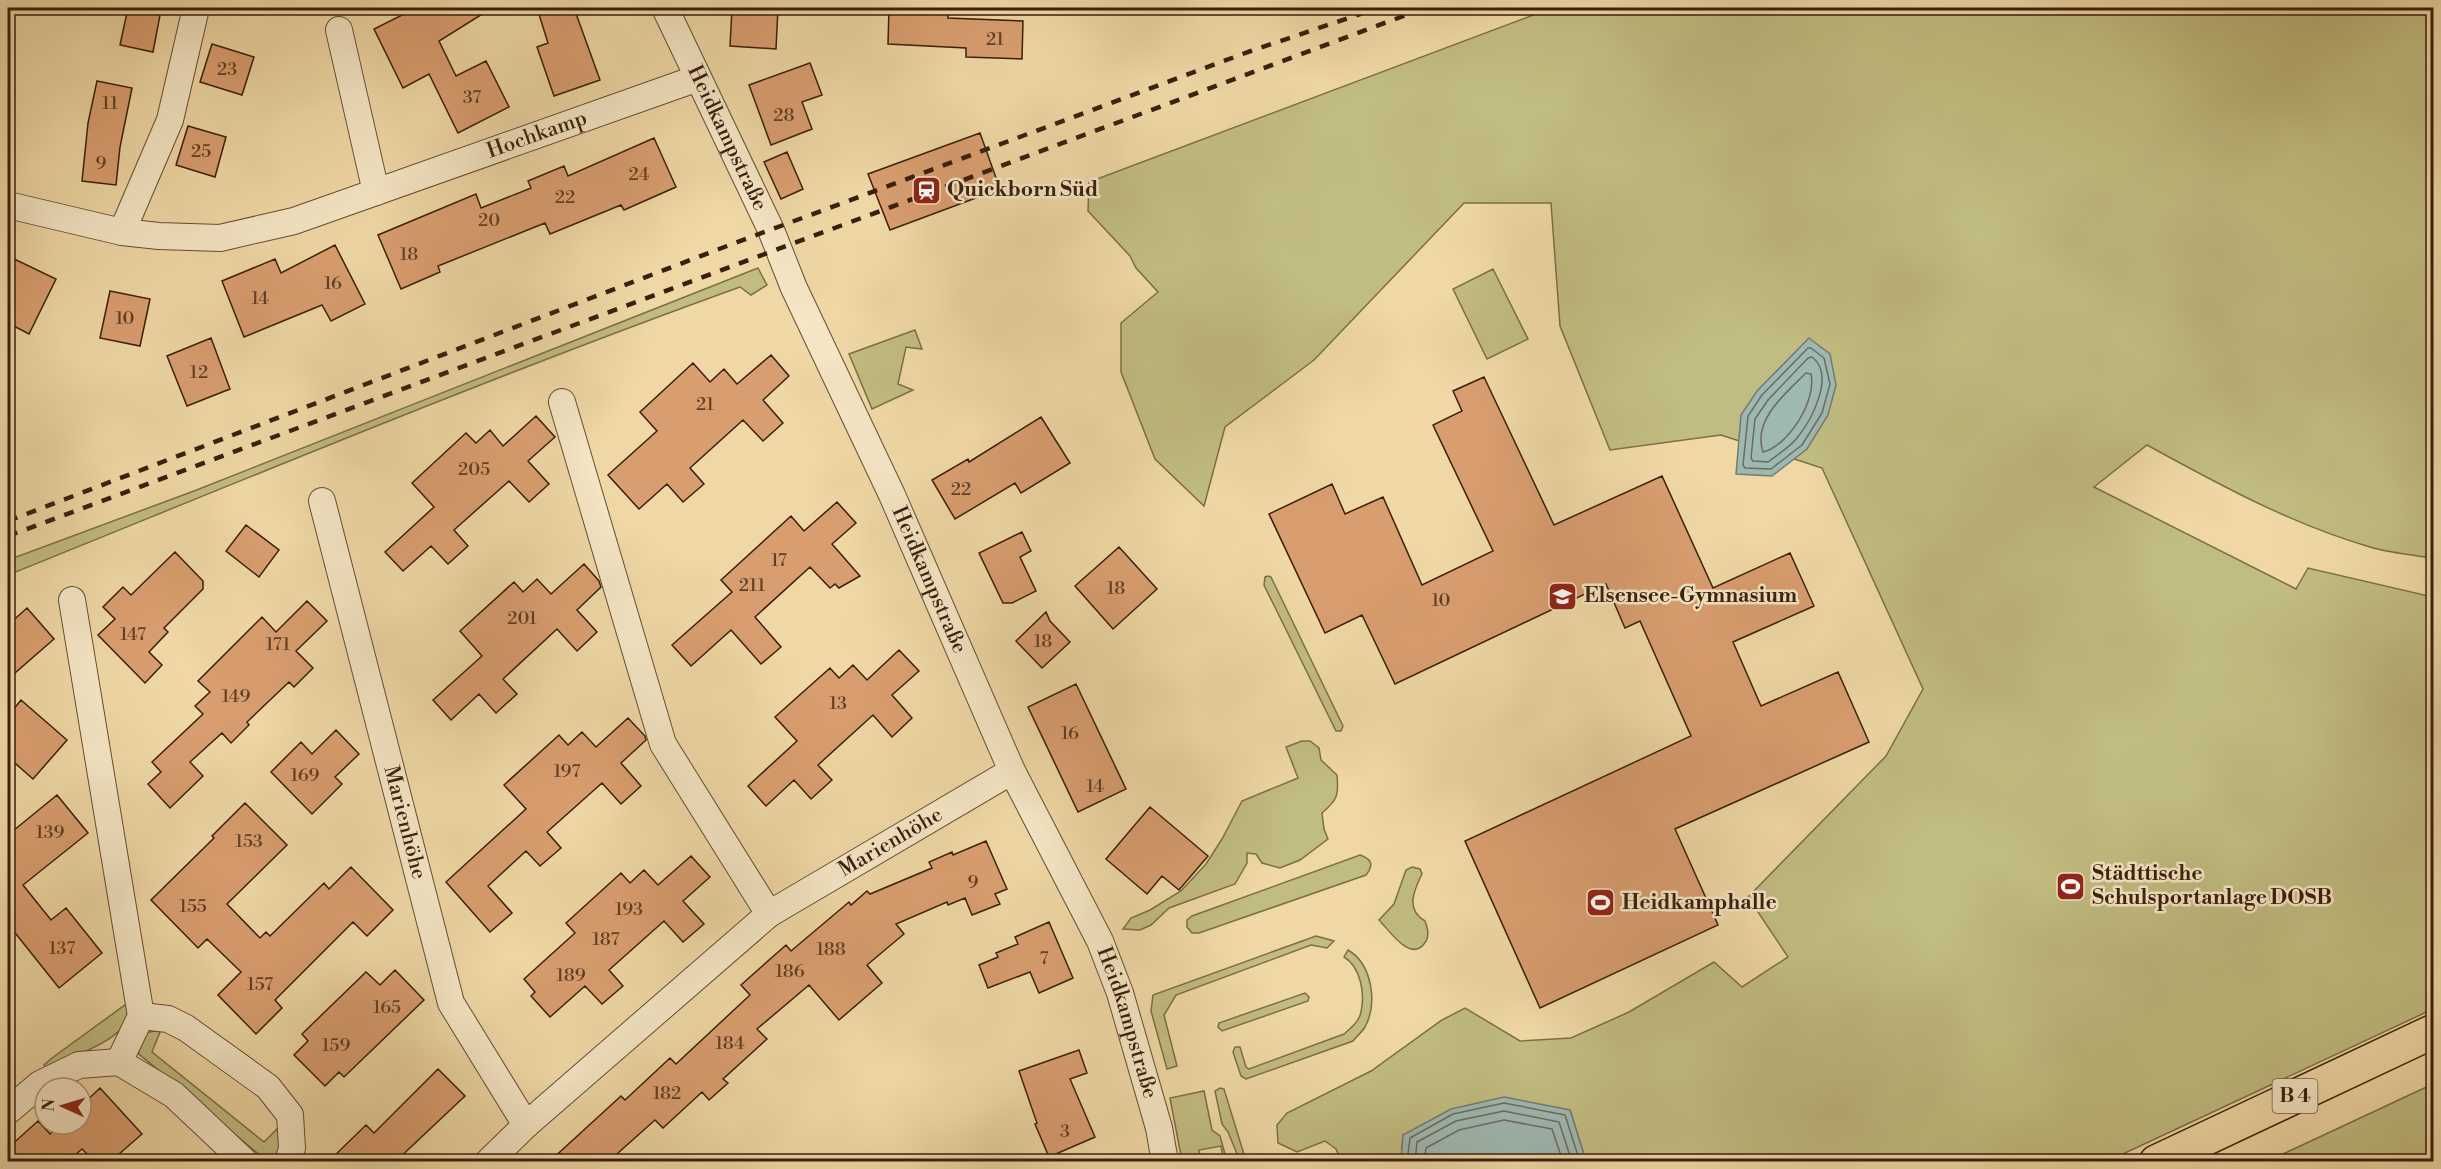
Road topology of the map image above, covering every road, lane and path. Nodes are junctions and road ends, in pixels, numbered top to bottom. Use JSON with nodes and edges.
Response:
{"nodes":[{"id":1,"x":196,"y":8,"type":"edge"},
{"id":2,"x":665,"y":8,"type":"edge"},
{"id":3,"x":339,"y":30,"type":"dead end"},
{"id":4,"x":698,"y":78,"type":"junction"},
{"id":5,"x":376,"y":192,"type":"junction"},
{"id":6,"x":8,"y":205,"type":"edge"},
{"id":7,"x":122,"y":232,"type":"junction"},
{"id":8,"x":562,"y":402,"type":"dead end"},
{"id":9,"x":322,"y":501,"type":"dead end"},
{"id":10,"x":72,"y":600,"type":"dead end"},
{"id":11,"x":1012,"y":771,"type":"junction"},
{"id":12,"x":769,"y":914,"type":"junction"},
{"id":13,"x":141,"y":1016,"type":"junction"},
{"id":14,"x":2433,"y":1031,"type":"edge"},
{"id":15,"x":120,"y":1062,"type":"junction"},
{"id":16,"x":8,"y":1111,"type":"edge"},
{"id":17,"x":526,"y":1125,"type":"junction"},
{"id":18,"x":245,"y":1161,"type":"edge"},
{"id":19,"x":288,"y":1161,"type":"edge"},
{"id":20,"x":488,"y":1161,"type":"edge"},
{"id":21,"x":1165,"y":1161,"type":"edge"},
{"id":22,"x":2156,"y":1161,"type":"edge"}],
"edges":[{"from":1,"to":7,"type":"street"},
{"from":2,"to":4,"type":"street","name":"Heidkampstraße"},
{"from":3,"to":5,"type":"street"},
{"from":4,"to":5,"type":"street","name":"Hochkamp"},
{"from":4,"to":11,"type":"street","name":"Heidkampstraße"},
{"from":5,"to":7,"type":"street","name":"Hochkamp"},
{"from":6,"to":7,"type":"street","name":"Hochkamp"},
{"from":8,"to":12,"type":"street"},
{"from":9,"to":17,"type":"street","name":"Marienhöhe"},
{"from":10,"to":13,"type":"street"},
{"from":11,"to":12,"type":"street","name":"Marienhöhe"},
{"from":11,"to":21,"type":"street","name":"Heidkampstraße"},
{"from":12,"to":17,"type":"street","name":"Marienhöhe"},
{"from":13,"to":15,"type":"street"},
{"from":13,"to":19,"type":"street"},
{"from":14,"to":22,"type":"main road","number":"B 4"},
{"from":15,"to":16,"type":"street"},
{"from":15,"to":18,"type":"street"},
{"from":17,"to":20,"type":"street","name":"Marienhöhe"}]}
